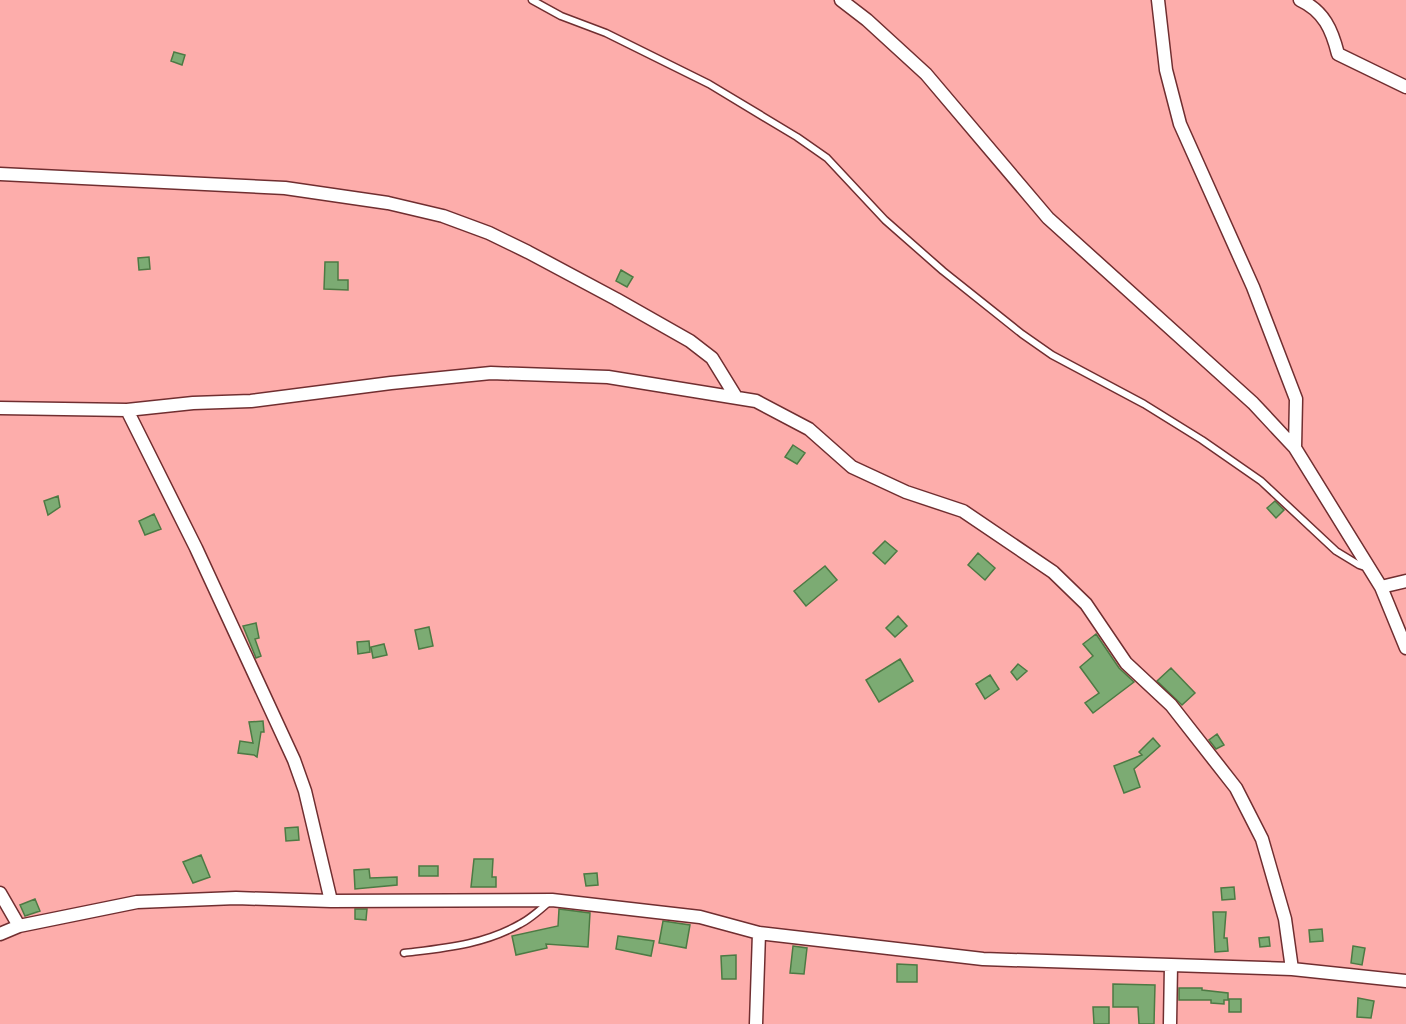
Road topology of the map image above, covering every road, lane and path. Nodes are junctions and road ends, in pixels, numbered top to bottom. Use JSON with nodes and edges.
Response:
{"nodes":[{"id":1,"x":532,"y":0,"type":"edge"},
{"id":2,"x":841,"y":0,"type":"edge"},
{"id":3,"x":1158,"y":0,"type":"edge"},
{"id":4,"x":1300,"y":0,"type":"edge"},
{"id":5,"x":1406,"y":87,"type":"edge"},
{"id":6,"x":0,"y":174,"type":"edge"},
{"id":7,"x":736,"y":397,"type":"junction"},
{"id":8,"x":0,"y":408,"type":"edge"},
{"id":9,"x":127,"y":410,"type":"junction"},
{"id":10,"x":1296,"y":448,"type":"junction"},
{"id":11,"x":1369,"y":568,"type":"junction"},
{"id":12,"x":1406,"y":581,"type":"edge"},
{"id":13,"x":1380,"y":587,"type":"junction"},
{"id":14,"x":1406,"y":648,"type":"edge"},
{"id":15,"x":0,"y":893,"type":"edge"},
{"id":16,"x":552,"y":900,"type":"junction"},
{"id":17,"x":331,"y":901,"type":"junction"},
{"id":18,"x":19,"y":926,"type":"junction"},
{"id":19,"x":759,"y":933,"type":"junction"},
{"id":20,"x":0,"y":934,"type":"edge"},
{"id":21,"x":404,"y":953,"type":"dead end"},
{"id":22,"x":1172,"y":965,"type":"junction"},
{"id":23,"x":1292,"y":969,"type":"junction"},
{"id":24,"x":1406,"y":981,"type":"edge"},
{"id":25,"x":756,"y":1024,"type":"edge"},
{"id":26,"x":1170,"y":1024,"type":"edge"}],
"edges":[{"from":1,"to":11,"type":"lane"},
{"from":2,"to":10,"type":"street"},
{"from":3,"to":10,"type":"street"},
{"from":4,"to":5,"type":"street"},
{"from":6,"to":7,"type":"street"},
{"from":7,"to":9,"type":"street"},
{"from":7,"to":23,"type":"street"},
{"from":8,"to":9,"type":"street"},
{"from":9,"to":17,"type":"street"},
{"from":10,"to":11,"type":"street"},
{"from":11,"to":13,"type":"street"},
{"from":12,"to":13,"type":"street"},
{"from":13,"to":14,"type":"street"},
{"from":15,"to":18,"type":"street"},
{"from":16,"to":17,"type":"street"},
{"from":16,"to":19,"type":"street"},
{"from":16,"to":21,"type":"lane"},
{"from":17,"to":18,"type":"street"},
{"from":18,"to":20,"type":"street"},
{"from":19,"to":22,"type":"street"},
{"from":19,"to":25,"type":"street"},
{"from":22,"to":23,"type":"street"},
{"from":22,"to":26,"type":"street"},
{"from":23,"to":24,"type":"street"}]}
